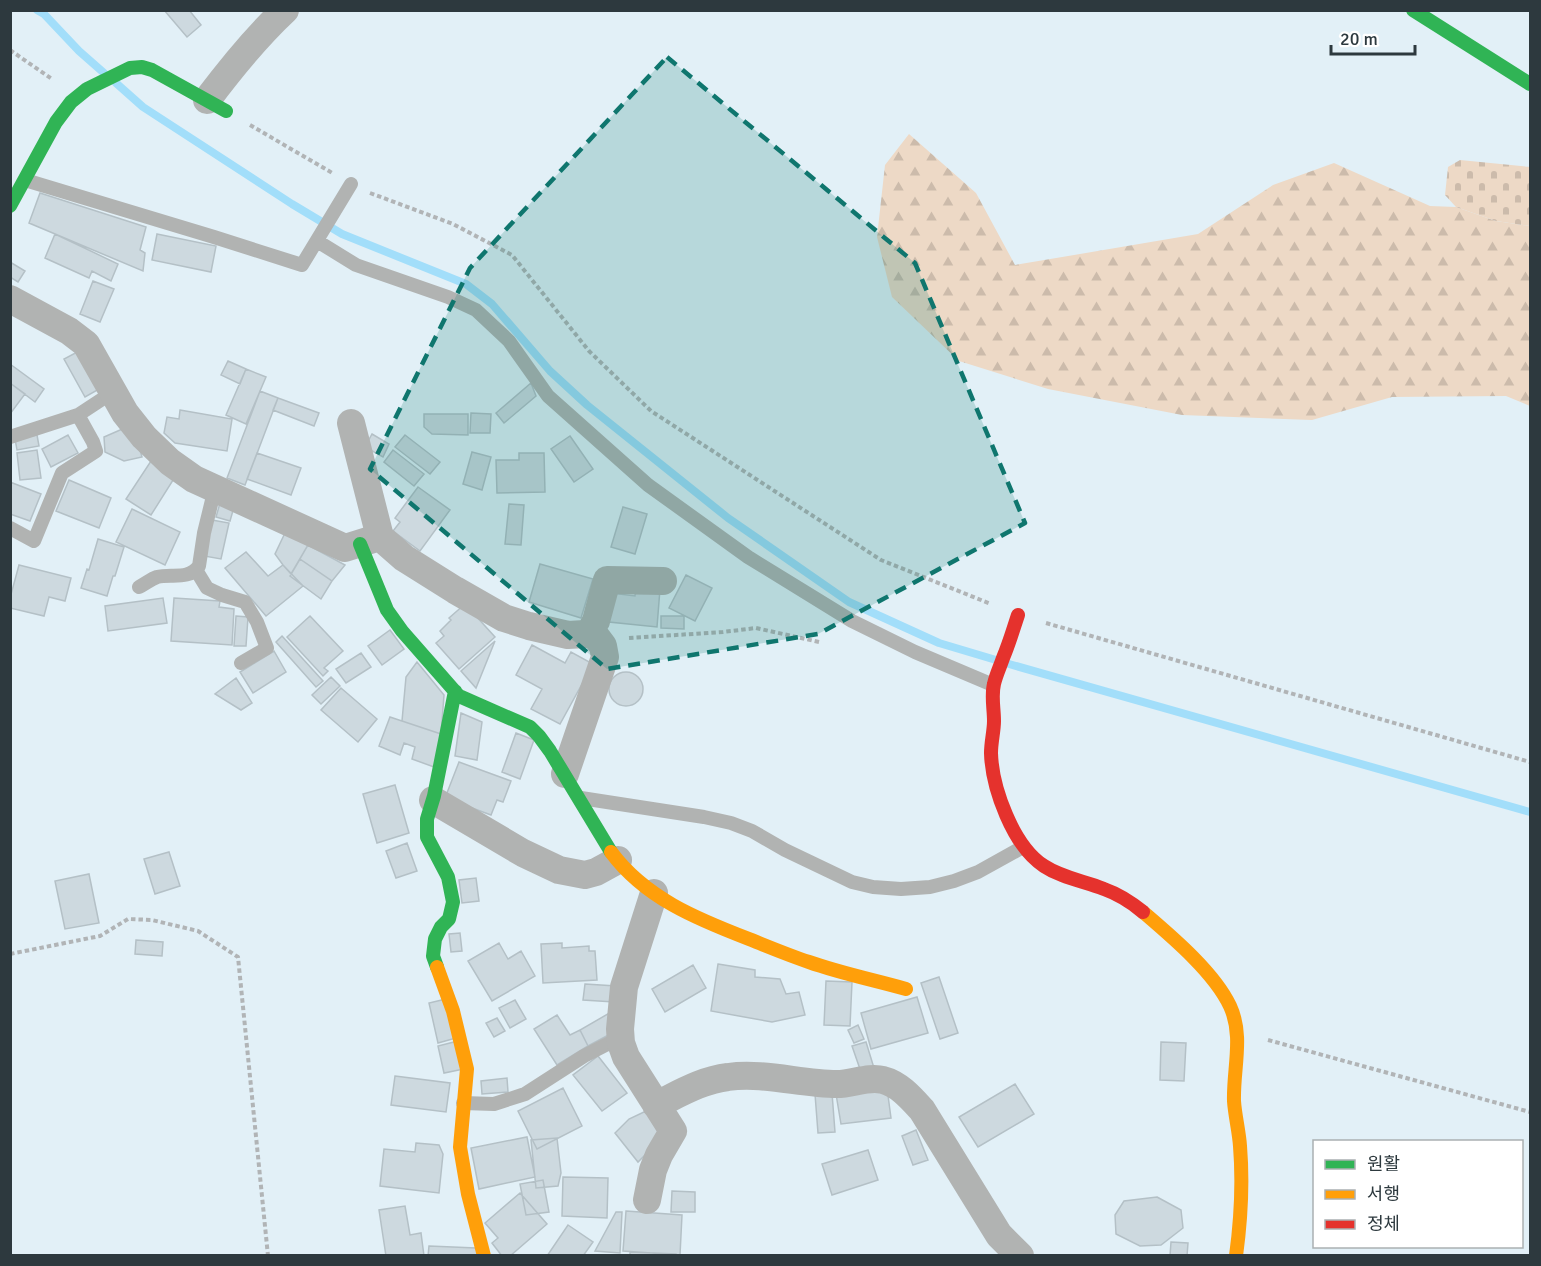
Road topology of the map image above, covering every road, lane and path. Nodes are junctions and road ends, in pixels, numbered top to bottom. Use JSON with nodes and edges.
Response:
{"nodes":[{"id":1,"x":285,"y":10,"type":"edge"},
{"id":2,"x":1413,"y":10,"type":"edge"},
{"id":3,"x":10,"y":50,"type":"edge"},
{"id":4,"x":1530,"y":84,"type":"edge"},
{"id":5,"x":75,"y":99,"type":"junction"},
{"id":6,"x":216,"y":106,"type":"junction"},
{"id":7,"x":25,"y":180,"type":"junction"},
{"id":8,"x":351,"y":184,"type":"junction"},
{"id":9,"x":10,"y":206,"type":"edge"},
{"id":10,"x":317,"y":241,"type":"junction"},
{"id":11,"x":10,"y":299,"type":"edge"},
{"id":12,"x":113,"y":392,"type":"junction"},
{"id":13,"x":78,"y":415,"type":"junction"},
{"id":14,"x":351,"y":423,"type":"dead end"},
{"id":15,"x":10,"y":437,"type":"edge"},
{"id":16,"x":215,"y":488,"type":"junction"},
{"id":17,"x":10,"y":528,"type":"edge"},
{"id":18,"x":370,"y":541,"type":"junction"},
{"id":19,"x":196,"y":570,"type":"junction"},
{"id":20,"x":663,"y":581,"type":"dead end"},
{"id":21,"x":139,"y":587,"type":"dead end"},
{"id":22,"x":1018,"y":615,"type":"junction"},
{"id":23,"x":595,"y":635,"type":"junction"},
{"id":24,"x":819,"y":642,"type":"dead end"},
{"id":25,"x":241,"y":663,"type":"dead end"},
{"id":26,"x":993,"y":685,"type":"junction"},
{"id":27,"x":454,"y":691,"type":"junction"},
{"id":28,"x":1530,"y":762,"type":"edge"},
{"id":29,"x":572,"y":786,"type":"junction"},
{"id":30,"x":433,"y":800,"type":"junction"},
{"id":31,"x":1023,"y":847,"type":"junction"},
{"id":32,"x":618,"y":860,"type":"junction"},
{"id":33,"x":654,"y":893,"type":"junction"},
{"id":34,"x":10,"y":954,"type":"edge"},
{"id":35,"x":906,"y":989,"type":"dead end"},
{"id":36,"x":621,"y":1037,"type":"junction"},
{"id":37,"x":1238,"y":1039,"type":"junction"},
{"id":38,"x":463,"y":1103,"type":"junction"},
{"id":39,"x":656,"y":1105,"type":"junction"},
{"id":40,"x":1530,"y":1112,"type":"edge"},
{"id":41,"x":647,"y":1200,"type":"dead end"},
{"id":42,"x":268,"y":1256,"type":"edge"},
{"id":43,"x":484,"y":1256,"type":"edge"},
{"id":44,"x":1020,"y":1256,"type":"edge"},
{"id":45,"x":1236,"y":1256,"type":"edge"}],
"edges":[{"from":1,"to":6,"type":"street"},
{"from":2,"to":4,"type":"street"},
{"from":3,"to":5,"type":"path"},
{"from":5,"to":6,"type":"street"},
{"from":5,"to":7,"type":"street"},
{"from":6,"to":8,"type":"path"},
{"from":7,"to":9,"type":"street"},
{"from":7,"to":10,"type":"lane"},
{"from":8,"to":10,"type":"lane"},
{"from":8,"to":22,"type":"path"},
{"from":10,"to":26,"type":"lane"},
{"from":11,"to":12,"type":"street"},
{"from":12,"to":13,"type":"lane"},
{"from":12,"to":16,"type":"street"},
{"from":13,"to":15,"type":"lane"},
{"from":13,"to":17,"type":"lane"},
{"from":14,"to":18,"type":"street"},
{"from":16,"to":18,"type":"street"},
{"from":16,"to":19,"type":"lane"},
{"from":18,"to":23,"type":"street"},
{"from":18,"to":27,"type":"street"},
{"from":19,"to":21,"type":"lane"},
{"from":19,"to":25,"type":"lane"},
{"from":20,"to":23,"type":"street"},
{"from":22,"to":26,"type":"street"},
{"from":22,"to":28,"type":"path"},
{"from":23,"to":24,"type":"path"},
{"from":23,"to":29,"type":"street"},
{"from":26,"to":31,"type":"street"},
{"from":27,"to":29,"type":"street"},
{"from":27,"to":30,"type":"street"},
{"from":29,"to":31,"type":"lane"},
{"from":29,"to":32,"type":"street"},
{"from":30,"to":32,"type":"street"},
{"from":30,"to":38,"type":"street"},
{"from":31,"to":37,"type":"street"},
{"from":32,"to":33,"type":"street"},
{"from":33,"to":35,"type":"street"},
{"from":33,"to":36,"type":"street"},
{"from":34,"to":42,"type":"path"},
{"from":36,"to":38,"type":"lane"},
{"from":36,"to":39,"type":"street"},
{"from":37,"to":40,"type":"path"},
{"from":37,"to":45,"type":"street"},
{"from":38,"to":43,"type":"street"},
{"from":39,"to":41,"type":"street"},
{"from":39,"to":44,"type":"street"}]}
